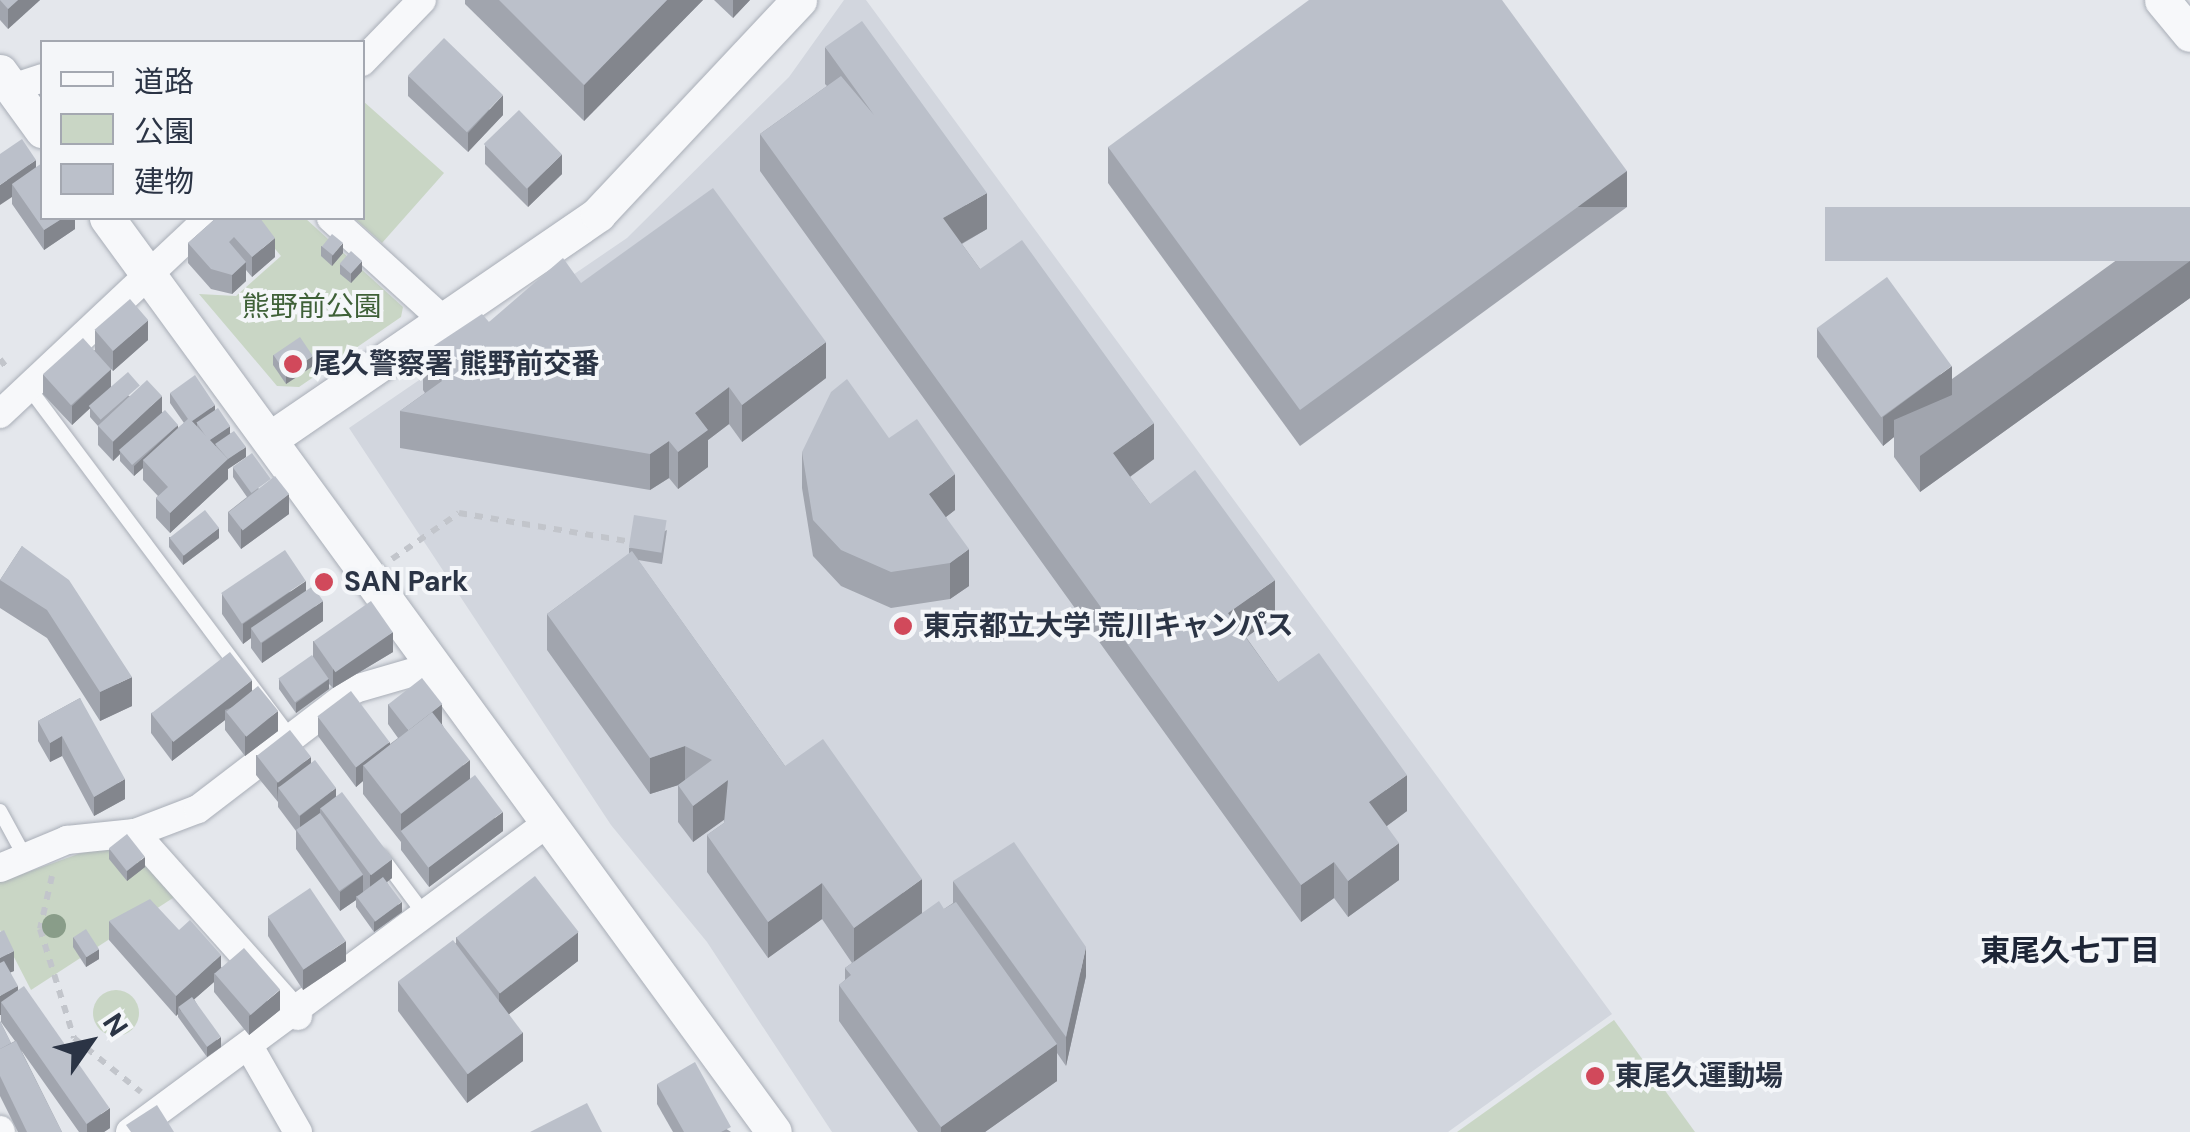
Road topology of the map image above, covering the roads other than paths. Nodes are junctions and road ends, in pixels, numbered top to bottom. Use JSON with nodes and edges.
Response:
{"nodes":[{"id":1,"x":799,"y":0,"type":"edge"},
{"id":2,"x":2162,"y":0,"type":"edge"},
{"id":3,"x":420,"y":1,"type":"edge"},
{"id":4,"x":2190,"y":34,"type":"edge"},
{"id":5,"x":365,"y":59,"type":"edge"},
{"id":6,"x":18,"y":79,"type":"edge"},
{"id":7,"x":37,"y":136,"type":"edge"},
{"id":8,"x":109,"y":220,"type":"edge"},
{"id":9,"x":207,"y":220,"type":"edge"},
{"id":10,"x":333,"y":220,"type":"edge"},
{"id":11,"x":150,"y":274,"type":"junction"},
{"id":12,"x":442,"y":319,"type":"junction"},
{"id":13,"x":28,"y":388,"type":"junction"},
{"id":14,"x":0,"y":414,"type":"edge"},
{"id":15,"x":270,"y":440,"type":"junction"},
{"id":16,"x":434,"y":666,"type":"junction"},
{"id":17,"x":294,"y":743,"type":"junction"},
{"id":18,"x":0,"y":811,"type":"edge"},
{"id":19,"x":549,"y":822,"type":"junction"},
{"id":20,"x":135,"y":833,"type":"junction"},
{"id":21,"x":369,"y":841,"type":"edge"},
{"id":22,"x":25,"y":857,"type":"edge"},
{"id":23,"x":427,"y":917,"type":"junction"},
{"id":24,"x":298,"y":1016,"type":"junction"},
{"id":25,"x":250,"y":1048,"type":"junction"},
{"id":26,"x":130,"y":1132,"type":"edge"},
{"id":27,"x":298,"y":1132,"type":"edge"},
{"id":28,"x":774,"y":1132,"type":"edge"}],
"edges":[{"from":1,"to":12,"type":"street"},
{"from":2,"to":4,"type":"street"},
{"from":3,"to":5,"type":"street"},
{"from":6,"to":7,"type":"street"},
{"from":8,"to":11,"type":"street"},
{"from":9,"to":11,"type":"street"},
{"from":10,"to":12,"type":"street"},
{"from":11,"to":13,"type":"street"},
{"from":11,"to":15,"type":"street"},
{"from":12,"to":15,"type":"street"},
{"from":13,"to":14,"type":"street"},
{"from":13,"to":17,"type":"lane"},
{"from":15,"to":16,"type":"street"},
{"from":16,"to":17,"type":"street"},
{"from":16,"to":19,"type":"street"},
{"from":17,"to":20,"type":"street"},
{"from":18,"to":22,"type":"lane"},
{"from":19,"to":23,"type":"street"},
{"from":19,"to":28,"type":"street"},
{"from":20,"to":22,"type":"street"},
{"from":20,"to":24,"type":"street"},
{"from":21,"to":23,"type":"lane"},
{"from":23,"to":24,"type":"street"},
{"from":24,"to":25,"type":"street"},
{"from":25,"to":26,"type":"street"},
{"from":25,"to":27,"type":"street"}]}
